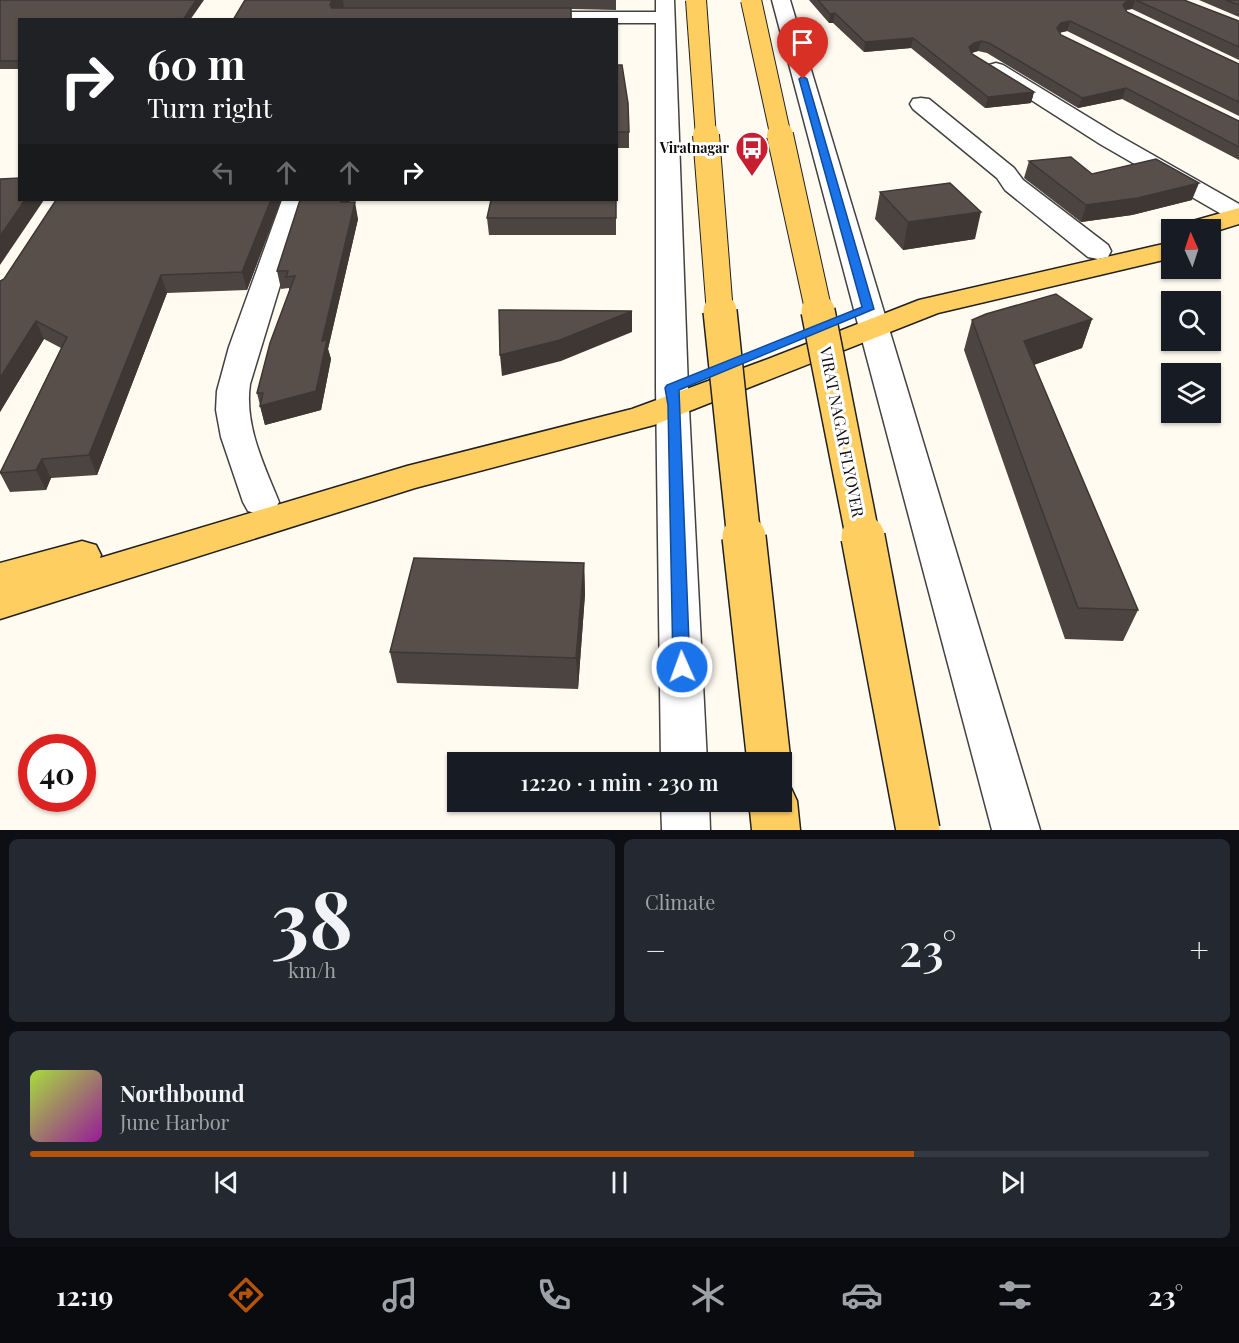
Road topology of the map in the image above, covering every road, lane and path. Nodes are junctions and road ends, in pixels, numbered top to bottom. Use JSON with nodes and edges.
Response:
{"nodes":[{"id":1,"x":696,"y":0,"type":"edge"},
{"id":2,"x":751,"y":0,"type":"edge"},
{"id":3,"x":781,"y":0,"type":"edge"},
{"id":4,"x":665,"y":9,"type":"edge"},
{"id":5,"x":511,"y":17,"type":"edge"},
{"id":6,"x":979,"y":59,"type":"edge"},
{"id":7,"x":921,"y":104,"type":"dead end"},
{"id":8,"x":294,"y":201,"type":"edge"},
{"id":9,"x":1239,"y":215,"type":"edge"},
{"id":10,"x":1221,"y":221,"type":"edge"},
{"id":11,"x":1239,"y":232,"type":"edge"},
{"id":12,"x":1161,"y":237,"type":"edge"},
{"id":13,"x":1221,"y":237,"type":"edge"},
{"id":14,"x":1098,"y":251,"type":"junction"},
{"id":15,"x":1161,"y":253,"type":"edge"},
{"id":16,"x":871,"y":318,"type":"junction"},
{"id":17,"x":673,"y":396,"type":"junction"},
{"id":18,"x":261,"y":502,"type":"junction"},
{"id":19,"x":0,"y":578,"type":"edge"},
{"id":20,"x":0,"y":603,"type":"edge"},
{"id":21,"x":684,"y":752,"type":"edge"},
{"id":22,"x":768,"y":752,"type":"edge"},
{"id":23,"x":685,"y":812,"type":"edge"},
{"id":24,"x":774,"y":812,"type":"edge"},
{"id":25,"x":686,"y":830,"type":"edge"},
{"id":26,"x":776,"y":830,"type":"edge"},
{"id":27,"x":918,"y":830,"type":"edge"},
{"id":28,"x":1016,"y":830,"type":"edge"}],
"edges":[{"from":1,"to":22,"type":"main road","bridge":true},
{"from":2,"to":27,"type":"main road","name":"VIRAT NAGAR FLYOVER","bridge":true},
{"from":3,"to":16,"type":"street"},
{"from":4,"to":5,"type":"street"},
{"from":4,"to":17,"type":"street"},
{"from":6,"to":9,"type":"street"},
{"from":7,"to":14,"type":"street"},
{"from":8,"to":18,"type":"street"},
{"from":9,"to":10,"type":"main road"},
{"from":11,"to":13,"type":"main road"},
{"from":12,"to":14,"type":"main road"},
{"from":14,"to":16,"type":"main road"},
{"from":15,"to":16,"type":"main road"},
{"from":16,"to":17,"type":"main road"},
{"from":16,"to":28,"type":"street"},
{"from":17,"to":18,"type":"main road"},
{"from":17,"to":20,"type":"main road"},
{"from":17,"to":21,"type":"street"},
{"from":18,"to":19,"type":"main road"},
{"from":23,"to":25,"type":"street"},
{"from":24,"to":26,"type":"main road"}]}
